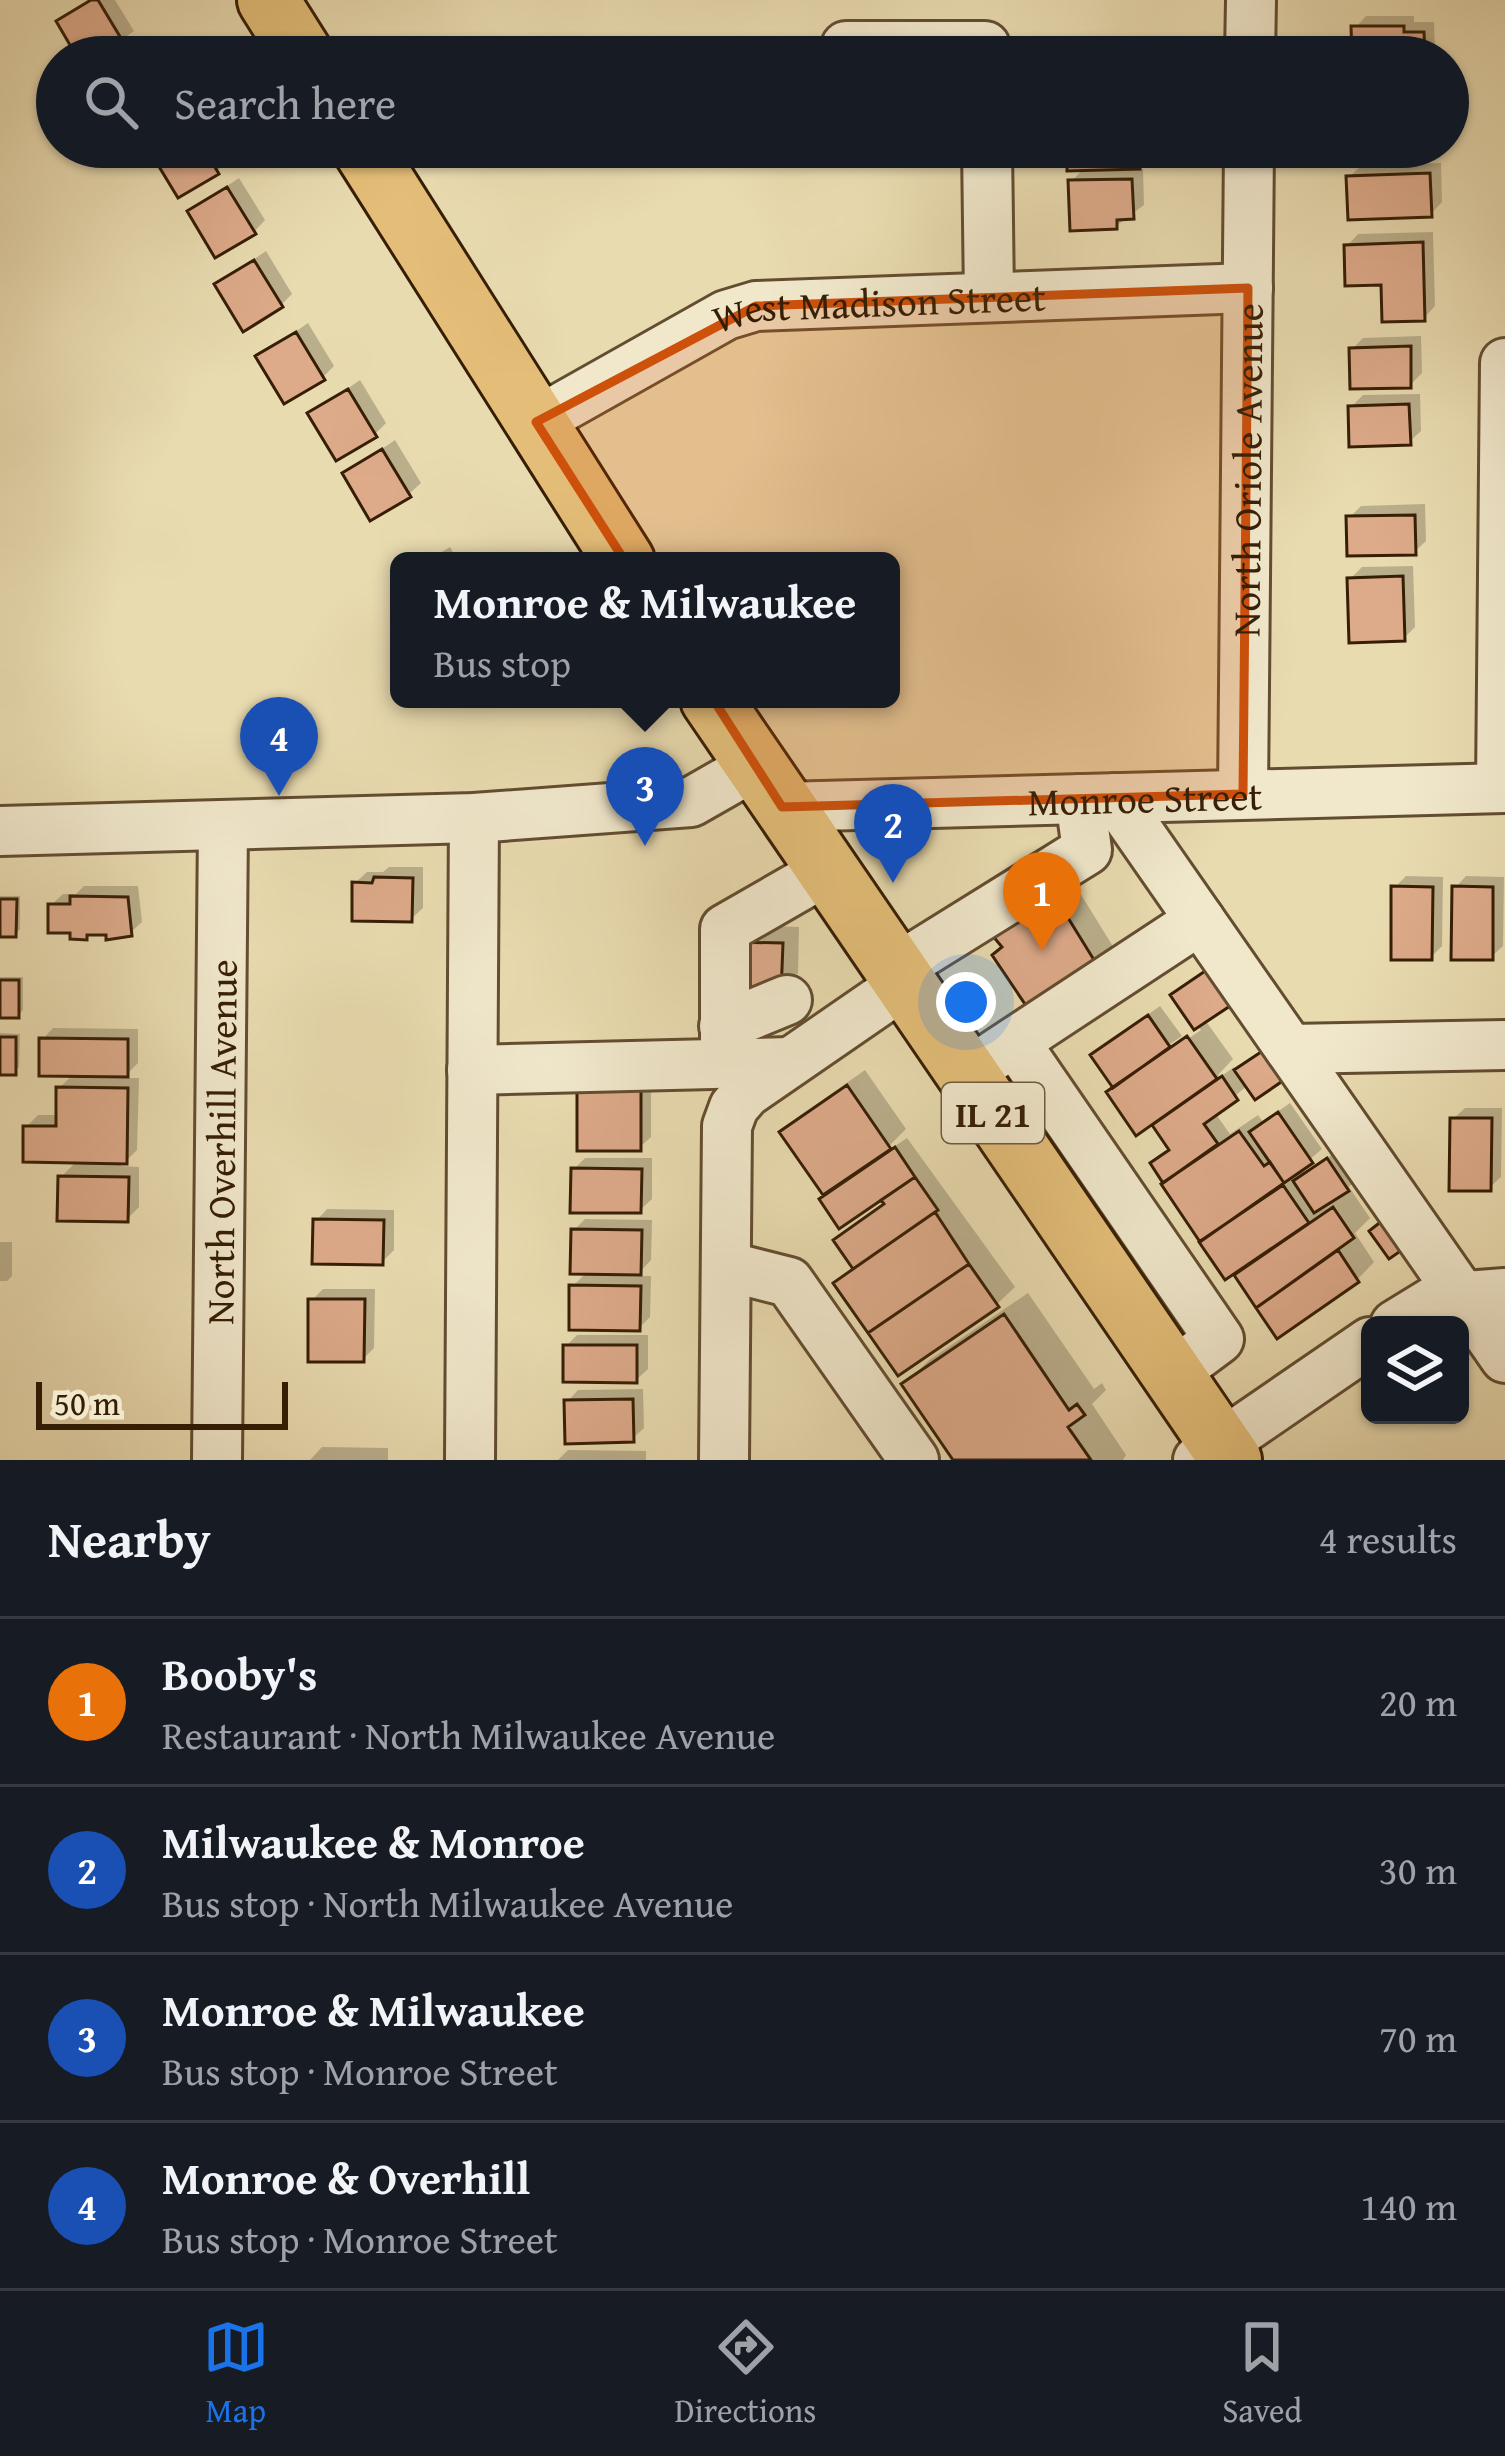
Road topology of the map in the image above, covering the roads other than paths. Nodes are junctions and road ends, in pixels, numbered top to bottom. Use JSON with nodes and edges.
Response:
{"nodes":[{"id":1,"x":268,"y":0,"type":"edge"},
{"id":2,"x":1251,"y":0,"type":"edge"},
{"id":3,"x":291,"y":36,"type":"edge"},
{"id":4,"x":1250,"y":36,"type":"edge"},
{"id":5,"x":375,"y":168,"type":"edge"},
{"id":6,"x":987,"y":168,"type":"edge"},
{"id":7,"x":1250,"y":168,"type":"edge"},
{"id":8,"x":1248,"y":288,"type":"junction"},
{"id":9,"x":989,"y":297,"type":"junction"},
{"id":10,"x":1505,"y":363,"type":"edge"},
{"id":11,"x":536,"y":422,"type":"junction"},
{"id":12,"x":618,"y":552,"type":"edge"},
{"id":13,"x":717,"y":708,"type":"edge"},
{"id":14,"x":768,"y":787,"type":"junction"},
{"id":15,"x":1503,"y":788,"type":"edge"},
{"id":16,"x":1243,"y":794,"type":"junction"},
{"id":17,"x":1097,"y":798,"type":"junction"},
{"id":18,"x":474,"y":818,"type":"junction"},
{"id":19,"x":224,"y":826,"type":"junction"},
{"id":20,"x":0,"y":831,"type":"edge"},
{"id":21,"x":826,"y":871,"type":"junction"},
{"id":22,"x":1200,"y":920,"type":"junction"},
{"id":23,"x":899,"y":977,"type":"junction"},
{"id":24,"x":787,"y":1000,"type":"dead end"},
{"id":25,"x":724,"y":1044,"type":"junction"},
{"id":26,"x":1505,"y":1045,"type":"edge"},
{"id":27,"x":1290,"y":1049,"type":"junction"},
{"id":28,"x":990,"y":1058,"type":"junction"},
{"id":29,"x":790,"y":1062,"type":"junction"},
{"id":30,"x":472,"y":1070,"type":"junction"},
{"id":31,"x":726,"y":1266,"type":"junction"},
{"id":32,"x":1483,"y":1293,"type":"edge"},
{"id":33,"x":1410,"y":1316,"type":"edge"},
{"id":34,"x":1361,"y":1349,"type":"edge"},
{"id":35,"x":1505,"y":1358,"type":"edge"},
{"id":36,"x":1216,"y":1454,"type":"edge"},
{"id":37,"x":217,"y":1460,"type":"edge"},
{"id":38,"x":470,"y":1460,"type":"edge"},
{"id":39,"x":724,"y":1460,"type":"edge"},
{"id":40,"x":914,"y":1460,"type":"edge"}],
"edges":[{"from":1,"to":3,"type":"main road"},
{"from":2,"to":4,"type":"street"},
{"from":5,"to":11,"type":"main road"},
{"from":6,"to":9,"type":"street"},
{"from":7,"to":8,"type":"street","name":"North Oriole Avenue"},
{"from":8,"to":9,"type":"street","name":"West Madison Street"},
{"from":8,"to":16,"type":"street","name":"North Oriole Avenue"},
{"from":9,"to":11,"type":"street","name":"West Madison Street"},
{"from":10,"to":15,"type":"street"},
{"from":11,"to":12,"type":"main road"},
{"from":13,"to":14,"type":"main road","number":"IL 21"},
{"from":14,"to":17,"type":"street","name":"Monroe Street"},
{"from":14,"to":18,"type":"street","name":"Monroe Street"},
{"from":14,"to":21,"type":"main road","number":"IL 21"},
{"from":15,"to":16,"type":"street","name":"Monroe Street"},
{"from":16,"to":17,"type":"street","name":"Monroe Street"},
{"from":17,"to":22,"type":"street"},
{"from":17,"to":23,"type":"street"},
{"from":18,"to":19,"type":"street","name":"Monroe Street"},
{"from":18,"to":30,"type":"street"},
{"from":19,"to":20,"type":"street","name":"Monroe Street"},
{"from":19,"to":37,"type":"street","name":"North Overhill Avenue"},
{"from":21,"to":23,"type":"main road","number":"IL 21"},
{"from":21,"to":25,"type":"street"},
{"from":22,"to":27,"type":"street"},
{"from":22,"to":28,"type":"street"},
{"from":23,"to":28,"type":"main road","number":"IL 21"},
{"from":23,"to":29,"type":"street"},
{"from":24,"to":25,"type":"street"},
{"from":25,"to":29,"type":"street"},
{"from":25,"to":30,"type":"street"},
{"from":26,"to":27,"type":"street"},
{"from":27,"to":32,"type":"street"},
{"from":28,"to":36,"type":"main road","number":"IL 21"},
{"from":29,"to":31,"type":"street"},
{"from":30,"to":38,"type":"street"},
{"from":31,"to":39,"type":"street"},
{"from":31,"to":40,"type":"street"},
{"from":32,"to":33,"type":"street"},
{"from":32,"to":35,"type":"street"},
{"from":34,"to":36,"type":"street"}]}
